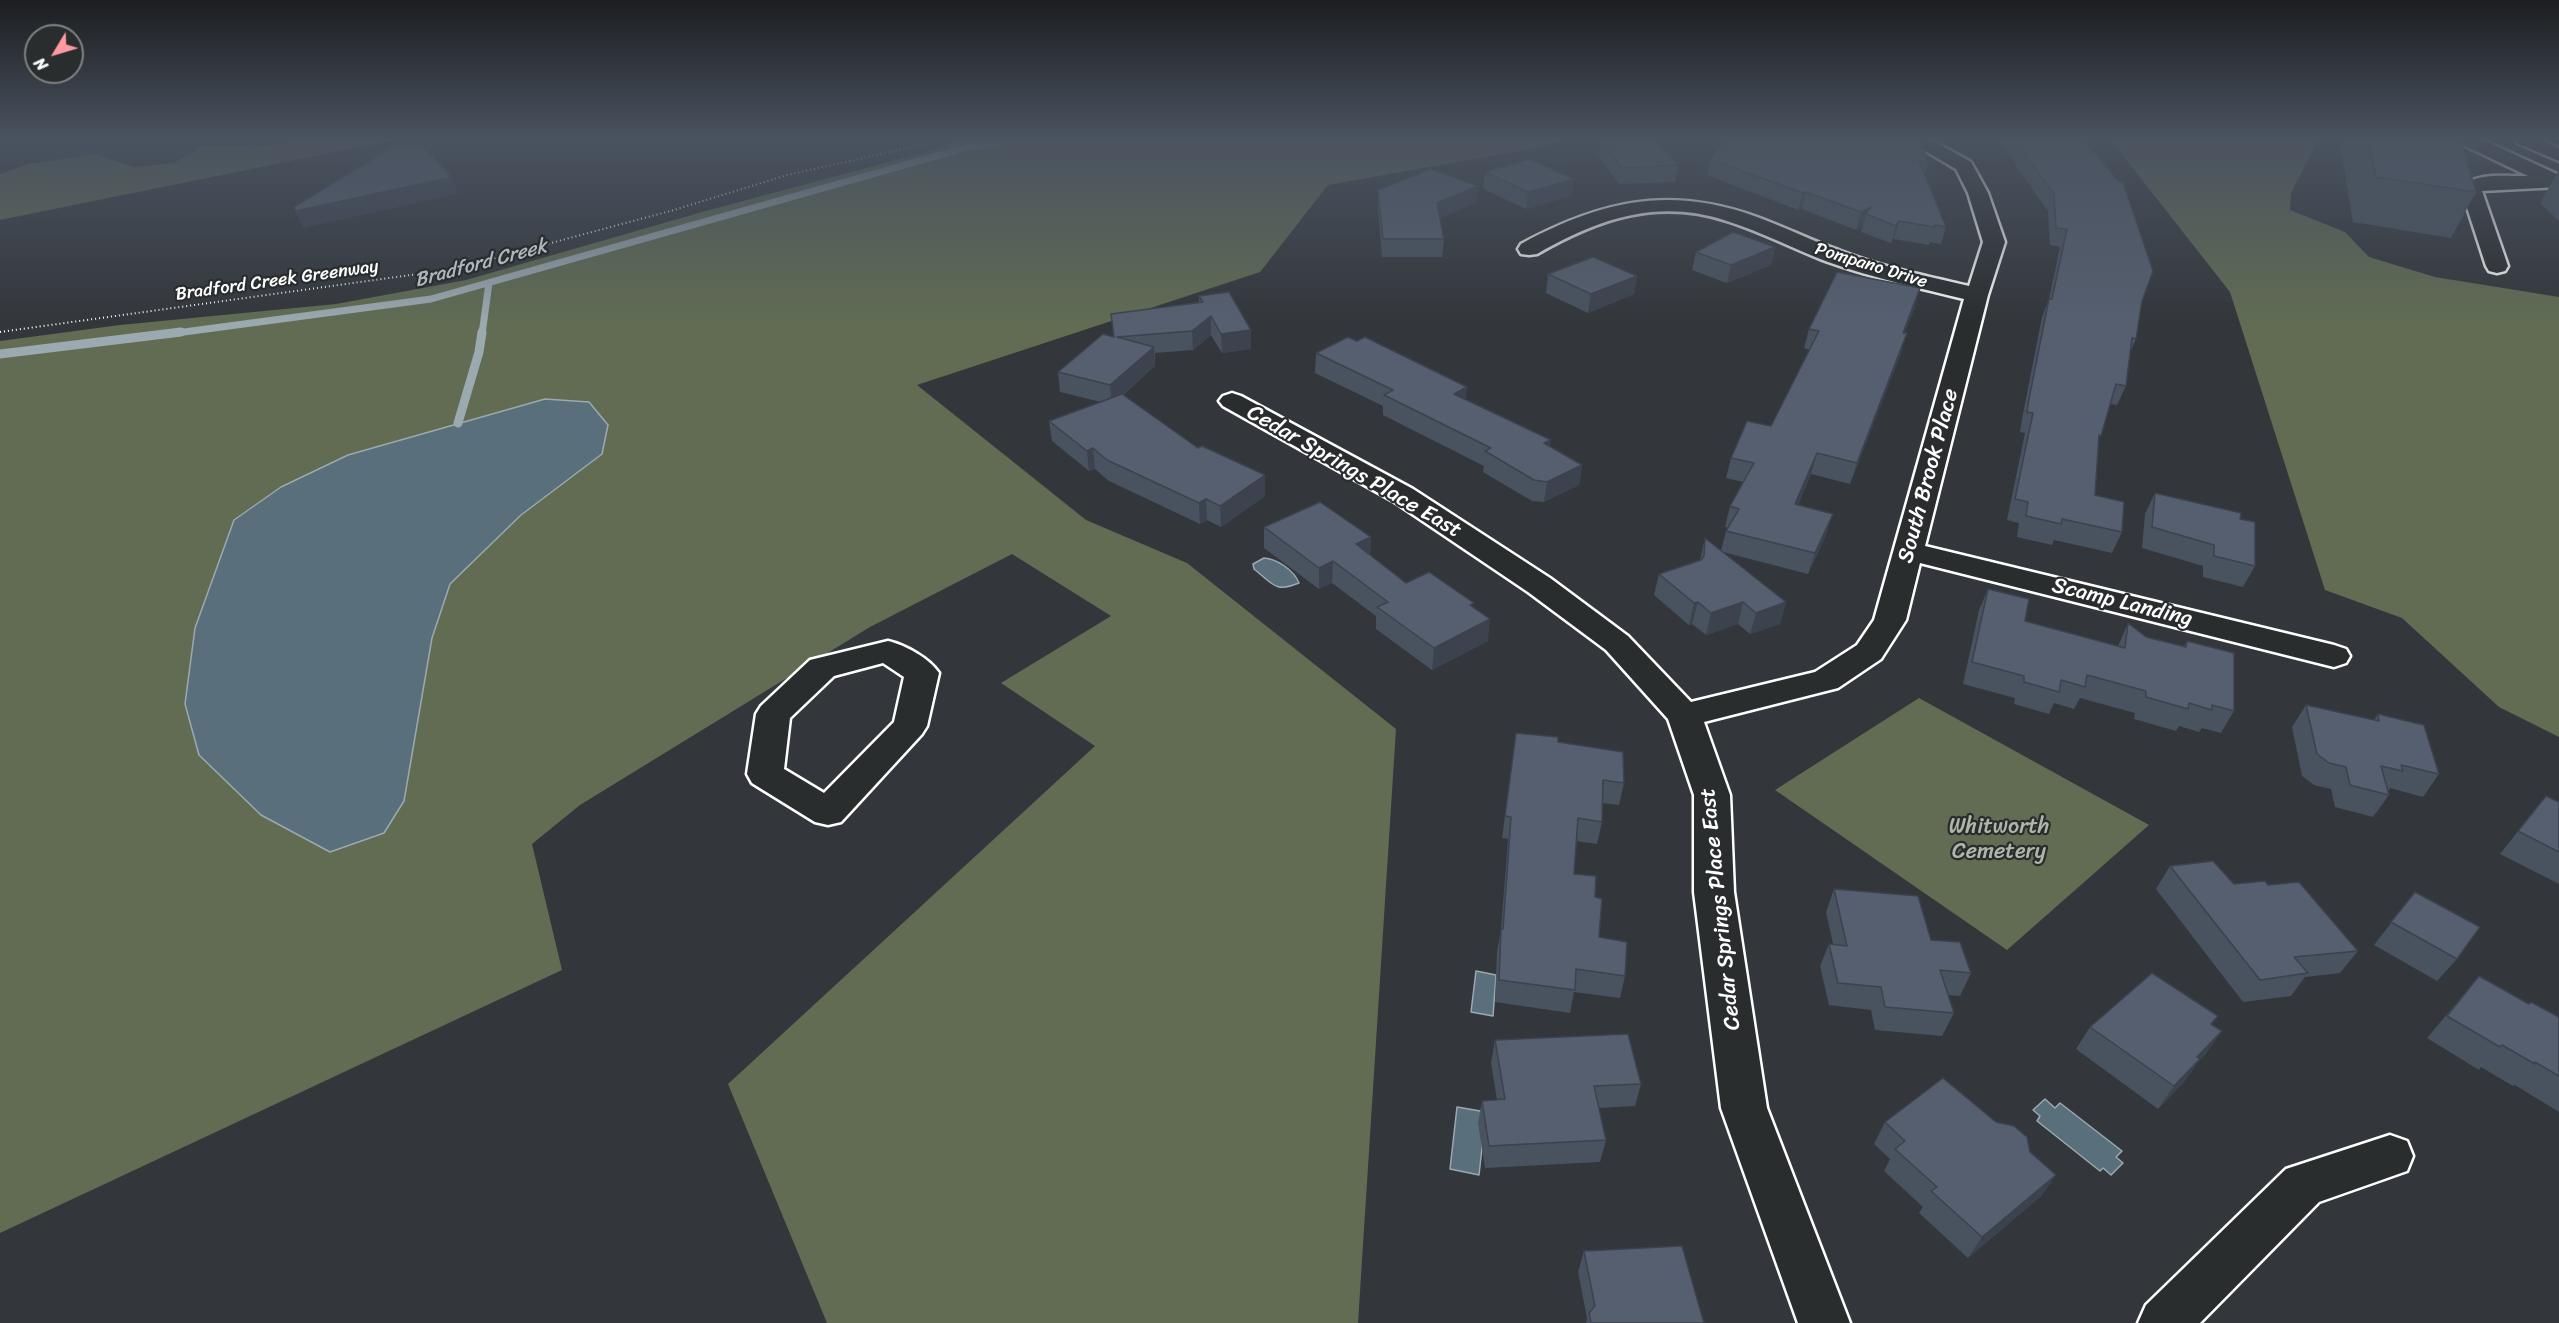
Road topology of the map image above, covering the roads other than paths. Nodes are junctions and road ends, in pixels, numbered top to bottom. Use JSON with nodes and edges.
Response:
{"nodes":[{"id":1,"x":1981,"y":201,"type":"edge"},
{"id":2,"x":2475,"y":201,"type":"edge"},
{"id":3,"x":1529,"y":249,"type":"dead end"},
{"id":4,"x":2497,"y":266,"type":"dead end"},
{"id":5,"x":1977,"y":295,"type":"junction"},
{"id":6,"x":1232,"y":401,"type":"dead end"},
{"id":7,"x":1910,"y":551,"type":"junction"},
{"id":8,"x":2334,"y":656,"type":"dead end"},
{"id":9,"x":1684,"y":715,"type":"junction"},
{"id":10,"x":910,"y":726,"type":"joint"},
{"id":11,"x":2390,"y":1156,"type":"dead end"},
{"id":12,"x":1824,"y":1323,"type":"edge"},
{"id":13,"x":2164,"y":1323,"type":"edge"}],
"edges":[{"from":1,"to":5,"type":"street","name":"South Brook Place"},
{"from":2,"to":4,"type":"street"},
{"from":3,"to":5,"type":"street","name":"Pompano Drive"},
{"from":5,"to":7,"type":"street","name":"South Brook Place"},
{"from":6,"to":9,"type":"street","name":"Cedar Springs Place East"},
{"from":7,"to":8,"type":"street","name":"Scamp Landing"},
{"from":7,"to":9,"type":"street","name":"South Brook Place"},
{"from":9,"to":12,"type":"street","name":"Cedar Springs Place East"},
{"from":10,"to":10,"type":"street"},
{"from":11,"to":13,"type":"street"}]}
